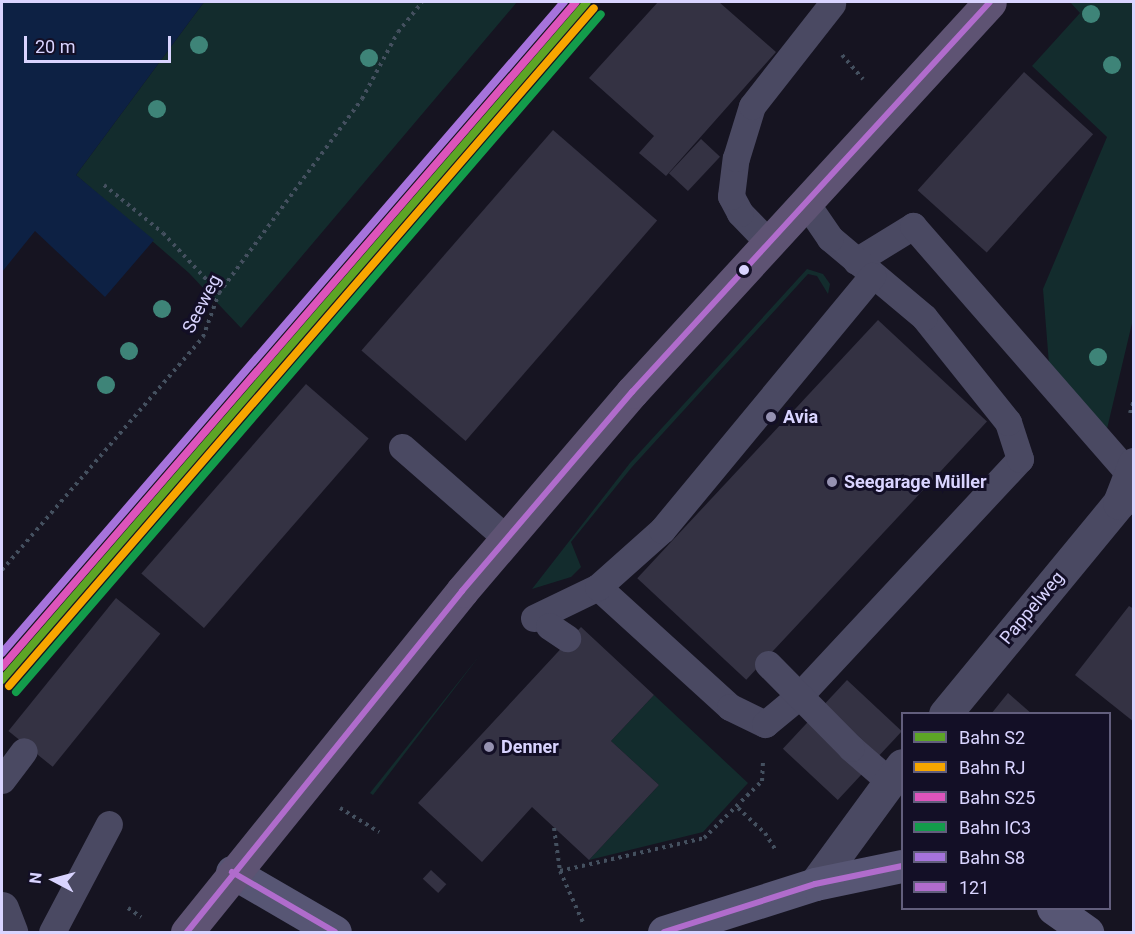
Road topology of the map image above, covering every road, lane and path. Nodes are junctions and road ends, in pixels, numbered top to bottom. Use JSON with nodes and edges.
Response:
{"nodes":[{"id":1,"x":422,"y":2,"type":"edge"},
{"id":2,"x":990,"y":2,"type":"edge"},
{"id":3,"x":832,"y":4,"type":"dead end"},
{"id":4,"x":104,"y":184,"type":"dead end"},
{"id":5,"x":806,"y":203,"type":"junction"},
{"id":6,"x":769,"y":243,"type":"junction"},
{"id":7,"x":864,"y":269,"type":"junction"},
{"id":8,"x":219,"y":293,"type":"junction"},
{"id":9,"x":402,"y":447,"type":"dead end"},
{"id":10,"x":1129,"y":489,"type":"edge"},
{"id":11,"x":506,"y":538,"type":"junction"},
{"id":12,"x":2,"y":570,"type":"edge"},
{"id":13,"x":598,"y":587,"type":"junction"},
{"id":14,"x":550,"y":627,"type":"dead end"},
{"id":15,"x":768,"y":664,"type":"dead end"},
{"id":16,"x":947,"y":712,"type":"edge"},
{"id":17,"x":24,"y":750,"type":"dead end"},
{"id":18,"x":896,"y":773,"type":"edge"},
{"id":19,"x":2,"y":780,"type":"edge"},
{"id":20,"x":762,"y":781,"type":"dead end"},
{"id":21,"x":339,"y":808,"type":"dead end"},
{"id":22,"x":738,"y":808,"type":"junction"},
{"id":23,"x":109,"y":824,"type":"dead end"},
{"id":24,"x":554,"y":828,"type":"dead end"},
{"id":25,"x":379,"y":832,"type":"dead end"},
{"id":26,"x":765,"y":833,"type":"dead end"},
{"id":27,"x":901,"y":866,"type":"edge"},
{"id":28,"x":560,"y":871,"type":"junction"},
{"id":29,"x":232,"y":872,"type":"junction"},
{"id":30,"x":815,"y":884,"type":"junction"},
{"id":31,"x":2,"y":908,"type":"edge"},
{"id":32,"x":128,"y":908,"type":"dead end"},
{"id":33,"x":1054,"y":910,"type":"edge"},
{"id":34,"x":141,"y":917,"type":"dead end"},
{"id":35,"x":584,"y":925,"type":"dead end"},
{"id":36,"x":10,"y":933,"type":"edge"},
{"id":37,"x":52,"y":933,"type":"edge"},
{"id":38,"x":187,"y":933,"type":"edge"},
{"id":39,"x":335,"y":933,"type":"edge"},
{"id":40,"x":664,"y":933,"type":"edge"},
{"id":41,"x":1087,"y":933,"type":"edge"}],
"edges":[{"from":1,"to":8,"type":"path","name":"Seeweg"},
{"from":2,"to":5,"type":"main road"},
{"from":3,"to":6,"type":"lane"},
{"from":4,"to":8,"type":"path"},
{"from":5,"to":6,"type":"main road"},
{"from":5,"to":7,"type":"lane"},
{"from":6,"to":11,"type":"main road"},
{"from":7,"to":10,"type":"lane"},
{"from":7,"to":13,"type":"lane"},
{"from":7,"to":13,"type":"lane"},
{"from":8,"to":12,"type":"path","name":"Seeweg"},
{"from":9,"to":11,"type":"lane"},
{"from":10,"to":16,"type":"street","name":"Pappelweg"},
{"from":11,"to":29,"type":"main road"},
{"from":13,"to":14,"type":"lane"},
{"from":15,"to":18,"type":"lane","bridge":true},
{"from":17,"to":19,"type":"lane"},
{"from":18,"to":30,"type":"street"},
{"from":20,"to":22,"type":"path"},
{"from":21,"to":25,"type":"path"},
{"from":22,"to":26,"type":"path"},
{"from":22,"to":28,"type":"path"},
{"from":23,"to":37,"type":"lane"},
{"from":24,"to":28,"type":"path"},
{"from":27,"to":30,"type":"main road"},
{"from":28,"to":35,"type":"path"},
{"from":29,"to":38,"type":"main road"},
{"from":29,"to":39,"type":"main road"},
{"from":30,"to":40,"type":"main road"},
{"from":31,"to":36,"type":"street"},
{"from":32,"to":34,"type":"path"},
{"from":33,"to":41,"type":"main road"}]}
